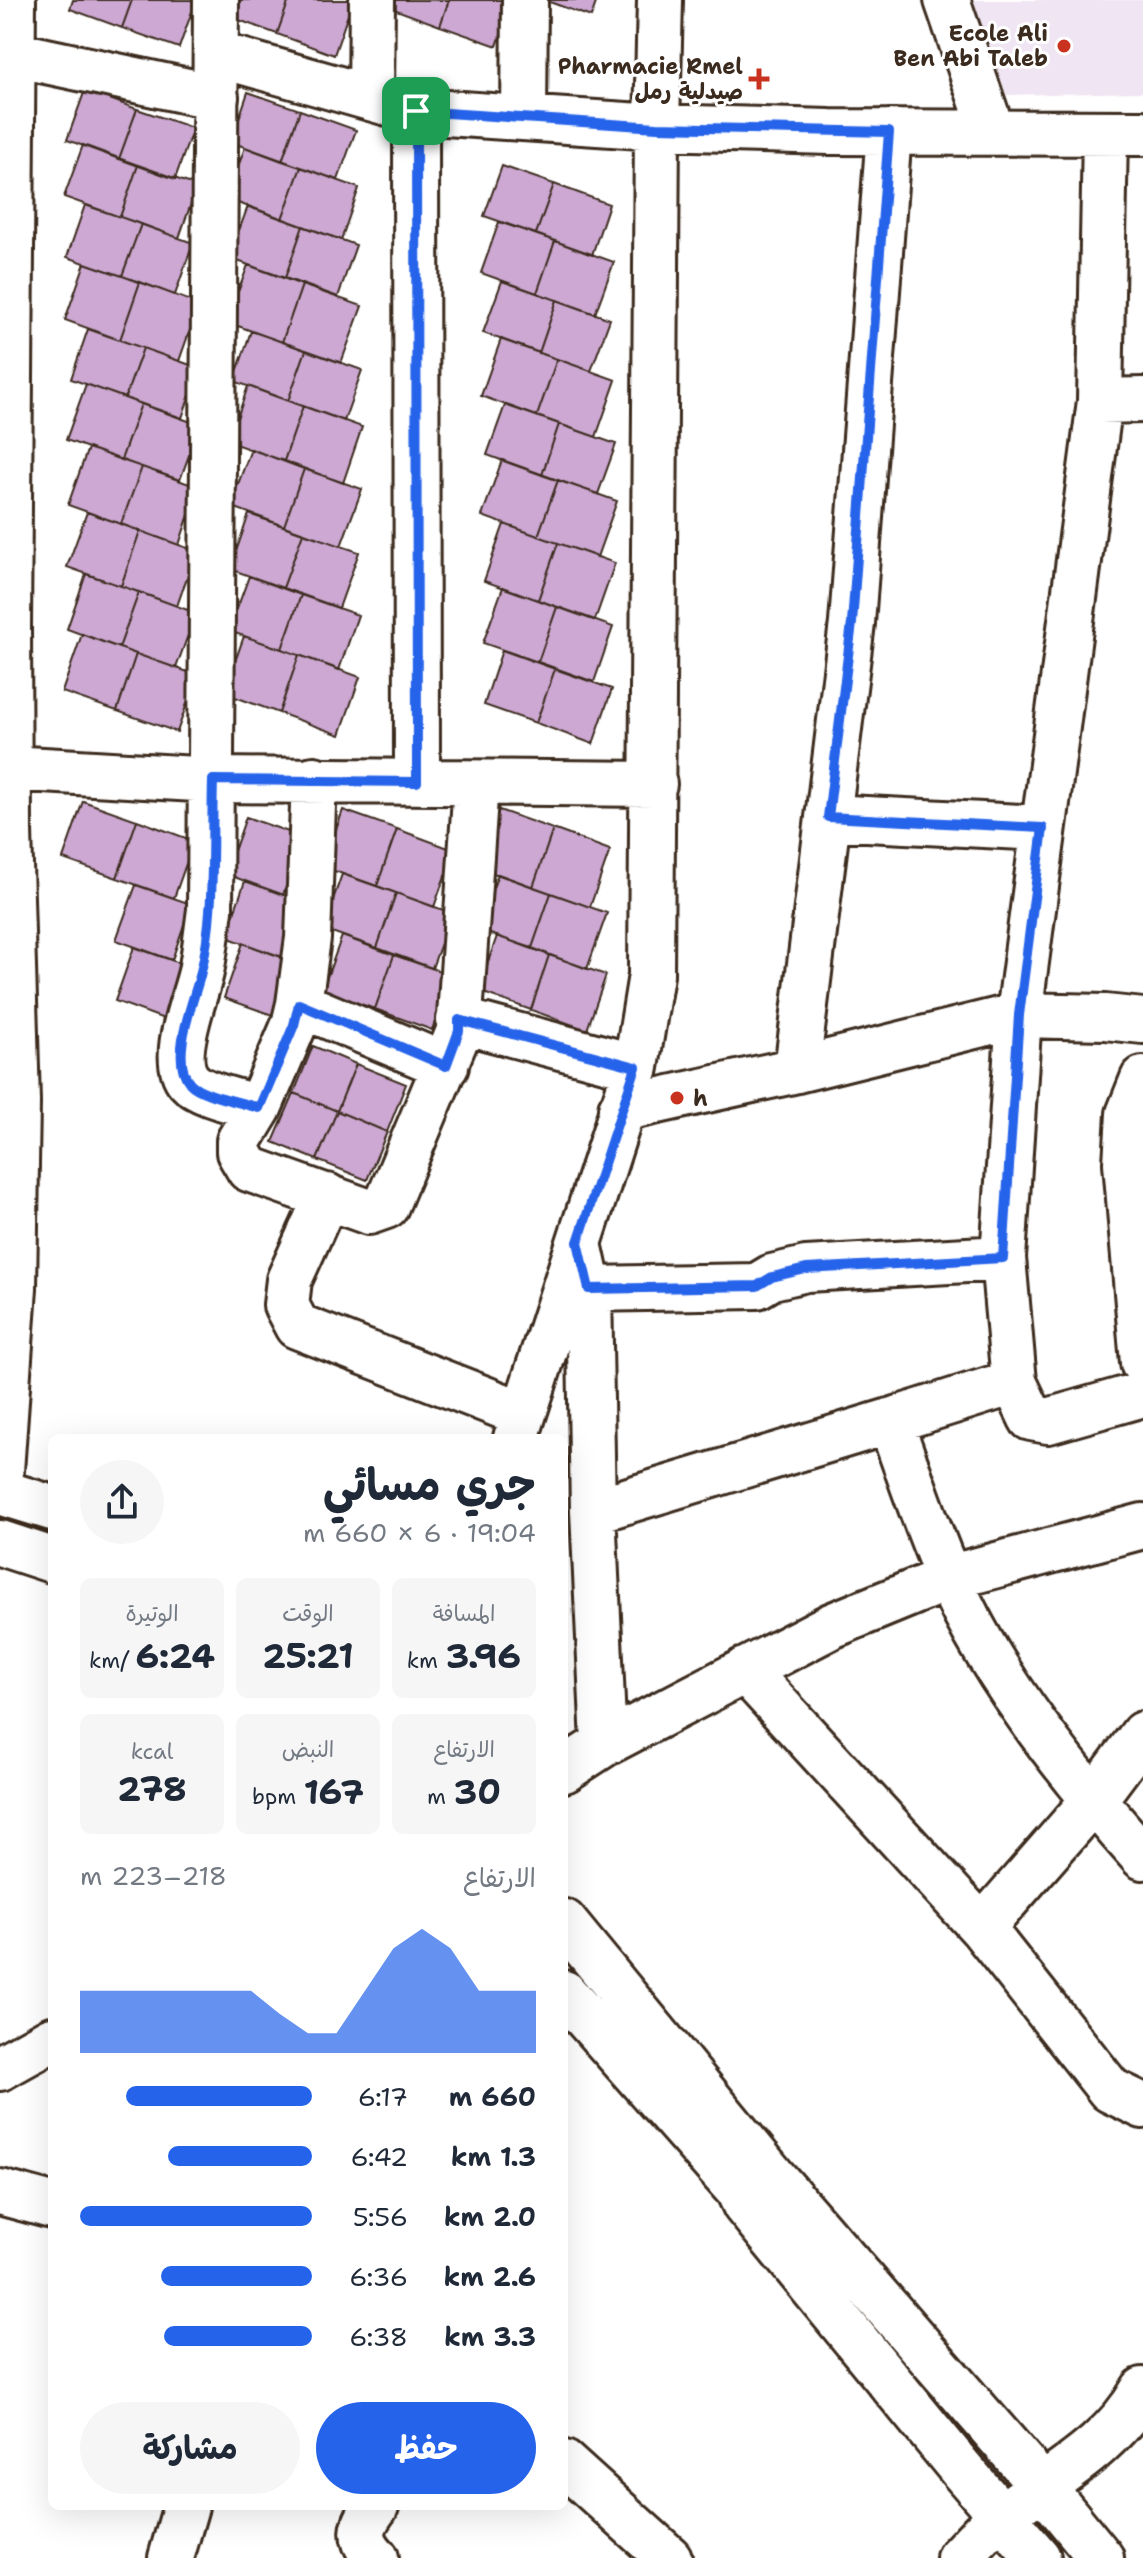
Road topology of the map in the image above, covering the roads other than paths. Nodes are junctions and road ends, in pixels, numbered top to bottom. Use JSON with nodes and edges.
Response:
{"nodes":[{"id":1,"x":13,"y":0,"type":"edge"},
{"id":2,"x":216,"y":0,"type":"edge"},
{"id":3,"x":372,"y":0,"type":"edge"},
{"id":4,"x":525,"y":0,"type":"edge"},
{"id":5,"x":660,"y":0,"type":"edge"},
{"id":6,"x":947,"y":0,"type":"edge"},
{"id":7,"x":13,"y":54,"type":"junction"},
{"id":8,"x":216,"y":54,"type":"junction"},
{"id":9,"x":216,"y":97,"type":"junction"},
{"id":10,"x":371,"y":97,"type":"junction"},
{"id":11,"x":416,"y":111,"type":"junction"},
{"id":12,"x":524,"y":118,"type":"junction"},
{"id":13,"x":657,"y":127,"type":"junction"},
{"id":14,"x":992,"y":131,"type":"junction"},
{"id":15,"x":889,"y":132,"type":"junction"},
{"id":16,"x":1124,"y":133,"type":"edge"},
{"id":17,"x":5,"y":322,"type":"edge"},
{"id":18,"x":1143,"y":400,"type":"edge"},
{"id":19,"x":1100,"y":401,"type":"junction"},
{"id":20,"x":4,"y":473,"type":"edge"},
{"id":21,"x":4,"y":628,"type":"edge"},
{"id":22,"x":9,"y":768,"type":"junction"},
{"id":23,"x":314,"y":779,"type":"junction"},
{"id":24,"x":213,"y":780,"type":"junction"},
{"id":25,"x":417,"y":782,"type":"junction"},
{"id":26,"x":476,"y":783,"type":"junction"},
{"id":27,"x":654,"y":784,"type":"junction"},
{"id":28,"x":828,"y":817,"type":"junction"},
{"id":29,"x":1043,"y":828,"type":"junction"},
{"id":30,"x":4,"y":831,"type":"edge"},
{"id":31,"x":299,"y":1004,"type":"junction"},
{"id":32,"x":1019,"y":1015,"type":"junction"},
{"id":33,"x":459,"y":1020,"type":"junction"},
{"id":34,"x":1143,"y":1021,"type":"edge"},
{"id":35,"x":446,"y":1066,"type":"junction"},
{"id":36,"x":636,"y":1067,"type":"junction"},
{"id":37,"x":797,"y":1070,"type":"junction"},
{"id":38,"x":1143,"y":1079,"type":"edge"},
{"id":39,"x":9,"y":1102,"type":"edge"},
{"id":40,"x":259,"y":1108,"type":"junction"},
{"id":41,"x":621,"y":1109,"type":"junction"},
{"id":42,"x":327,"y":1196,"type":"junction"},
{"id":43,"x":578,"y":1242,"type":"junction"},
{"id":44,"x":1003,"y":1258,"type":"junction"},
{"id":45,"x":589,"y":1289,"type":"junction"},
{"id":46,"x":1143,"y":1363,"type":"edge"},
{"id":47,"x":1014,"y":1382,"type":"junction"},
{"id":48,"x":1143,"y":1394,"type":"edge"},
{"id":49,"x":890,"y":1421,"type":"junction"},
{"id":50,"x":520,"y":1426,"type":"edge"},
{"id":51,"x":0,"y":1485,"type":"edge"},
{"id":52,"x":0,"y":1492,"type":"edge"},
{"id":53,"x":48,"y":1507,"type":"edge"},
{"id":54,"x":593,"y":1511,"type":"junction"},
{"id":55,"x":1143,"y":1526,"type":"edge"},
{"id":56,"x":0,"y":1543,"type":"edge"},
{"id":57,"x":48,"y":1559,"type":"edge"},
{"id":58,"x":948,"y":1578,"type":"junction"},
{"id":59,"x":745,"y":1670,"type":"junction"},
{"id":60,"x":1143,"y":1734,"type":"edge"},
{"id":61,"x":604,"y":1744,"type":"junction"},
{"id":62,"x":568,"y":1767,"type":"edge"},
{"id":63,"x":1093,"y":1801,"type":"junction"},
{"id":64,"x":1143,"y":1857,"type":"edge"},
{"id":65,"x":568,"y":1927,"type":"edge"},
{"id":66,"x":982,"y":1928,"type":"junction"},
{"id":67,"x":568,"y":1998,"type":"edge"},
{"id":68,"x":48,"y":2041,"type":"edge"},
{"id":69,"x":0,"y":2068,"type":"edge"},
{"id":70,"x":1143,"y":2106,"type":"edge"},
{"id":71,"x":0,"y":2192,"type":"edge"},
{"id":72,"x":48,"y":2205,"type":"edge"},
{"id":73,"x":1143,"y":2390,"type":"edge"},
{"id":74,"x":568,"y":2467,"type":"edge"},
{"id":75,"x":1043,"y":2487,"type":"junction"},
{"id":76,"x":185,"y":2510,"type":"edge"},
{"id":77,"x":373,"y":2510,"type":"edge"},
{"id":78,"x":1001,"y":2516,"type":"junction"},
{"id":79,"x":171,"y":2558,"type":"edge"},
{"id":80,"x":376,"y":2558,"type":"edge"},
{"id":81,"x":669,"y":2558,"type":"edge"},
{"id":82,"x":959,"y":2558,"type":"edge"},
{"id":83,"x":1038,"y":2558,"type":"edge"},
{"id":84,"x":1101,"y":2558,"type":"edge"}],
"edges":[{"from":1,"to":7,"type":"street"},
{"from":2,"to":8,"type":"street"},
{"from":3,"to":10,"type":"street"},
{"from":4,"to":12,"type":"street"},
{"from":5,"to":13,"type":"street"},
{"from":6,"to":14,"type":"street"},
{"from":7,"to":9,"type":"street"},
{"from":7,"to":17,"type":"street"},
{"from":8,"to":9,"type":"street"},
{"from":8,"to":10,"type":"street"},
{"from":9,"to":24,"type":"street"},
{"from":10,"to":11,"type":"street"},
{"from":11,"to":12,"type":"street"},
{"from":11,"to":25,"type":"street"},
{"from":12,"to":13,"type":"street"},
{"from":13,"to":15,"type":"street"},
{"from":13,"to":27,"type":"street"},
{"from":14,"to":15,"type":"street"},
{"from":14,"to":16,"type":"street"},
{"from":15,"to":28,"type":"street"},
{"from":16,"to":19,"type":"street"},
{"from":17,"to":20,"type":"street"},
{"from":18,"to":19,"type":"street"},
{"from":19,"to":29,"type":"street"},
{"from":20,"to":21,"type":"street"},
{"from":21,"to":22,"type":"street"},
{"from":22,"to":24,"type":"street"},
{"from":22,"to":30,"type":"street"},
{"from":23,"to":24,"type":"street"},
{"from":23,"to":25,"type":"street"},
{"from":23,"to":31,"type":"street"},
{"from":24,"to":40,"type":"street"},
{"from":25,"to":26,"type":"street"},
{"from":26,"to":27,"type":"street"},
{"from":26,"to":33,"type":"street"},
{"from":27,"to":36,"type":"street"},
{"from":28,"to":29,"type":"street"},
{"from":28,"to":37,"type":"street"},
{"from":29,"to":32,"type":"street"},
{"from":30,"to":39,"type":"street"},
{"from":31,"to":35,"type":"street"},
{"from":31,"to":40,"type":"street"},
{"from":32,"to":34,"type":"street"},
{"from":32,"to":37,"type":"street"},
{"from":32,"to":44,"type":"street"},
{"from":33,"to":35,"type":"street"},
{"from":33,"to":36,"type":"street"},
{"from":35,"to":42,"type":"street"},
{"from":36,"to":41,"type":"street"},
{"from":37,"to":41,"type":"street"},
{"from":38,"to":46,"type":"street"},
{"from":39,"to":51,"type":"street"},
{"from":40,"to":42,"type":"street"},
{"from":41,"to":43,"type":"street"},
{"from":42,"to":50,"type":"street"},
{"from":43,"to":45,"type":"street"},
{"from":43,"to":50,"type":"street"},
{"from":44,"to":45,"type":"street"},
{"from":44,"to":47,"type":"street"},
{"from":45,"to":54,"type":"street"},
{"from":47,"to":48,"type":"street"},
{"from":47,"to":49,"type":"street"},
{"from":49,"to":54,"type":"street"},
{"from":49,"to":58,"type":"street"},
{"from":52,"to":53,"type":"street"},
{"from":54,"to":61,"type":"street"},
{"from":55,"to":58,"type":"street"},
{"from":56,"to":57,"type":"street"},
{"from":58,"to":59,"type":"street"},
{"from":58,"to":63,"type":"street"},
{"from":59,"to":61,"type":"street"},
{"from":59,"to":66,"type":"street"},
{"from":60,"to":63,"type":"street"},
{"from":61,"to":62,"type":"street"},
{"from":63,"to":64,"type":"street"},
{"from":63,"to":66,"type":"street"},
{"from":65,"to":75,"type":"street"},
{"from":66,"to":70,"type":"street"},
{"from":67,"to":78,"type":"street"},
{"from":68,"to":69,"type":"street"},
{"from":71,"to":72,"type":"street"},
{"from":73,"to":75,"type":"street"},
{"from":74,"to":81,"type":"street"},
{"from":75,"to":78,"type":"street"},
{"from":75,"to":84,"type":"street"},
{"from":76,"to":79,"type":"street"},
{"from":77,"to":80,"type":"street"},
{"from":78,"to":82,"type":"street"},
{"from":78,"to":83,"type":"street"}]}
